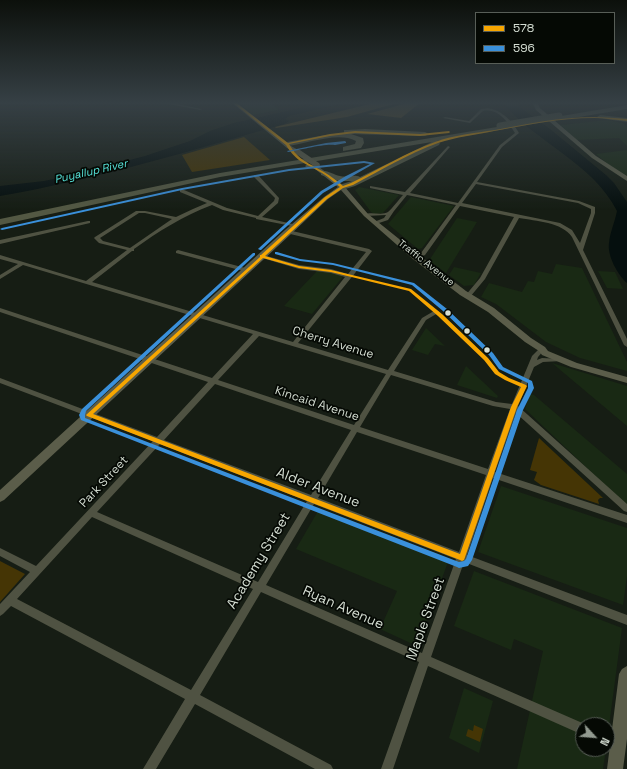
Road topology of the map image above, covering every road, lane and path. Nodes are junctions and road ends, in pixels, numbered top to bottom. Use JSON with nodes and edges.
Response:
{"nodes":[{"id":1,"x":277,"y":138,"type":"edge"},
{"id":2,"x":327,"y":138,"type":"edge"},
{"id":3,"x":331,"y":138,"type":"edge"},
{"id":4,"x":357,"y":138,"type":"edge"},
{"id":5,"x":431,"y":138,"type":"edge"},
{"id":6,"x":437,"y":138,"type":"edge"},
{"id":7,"x":456,"y":138,"type":"edge"},
{"id":8,"x":511,"y":138,"type":"edge"},
{"id":9,"x":572,"y":138,"type":"edge"},
{"id":10,"x":448,"y":147,"type":"dead end"},
{"id":11,"x":291,"y":149,"type":"junction"},
{"id":12,"x":288,"y":163,"type":"junction"},
{"id":13,"x":252,"y":165,"type":"junction"},
{"id":14,"x":319,"y":169,"type":"junction"},
{"id":15,"x":369,"y":173,"type":"junction"},
{"id":16,"x":256,"y":176,"type":"dead end"},
{"id":17,"x":627,"y":179,"type":"edge"},
{"id":18,"x":475,"y":183,"type":"junction"},
{"id":19,"x":342,"y":187,"type":"junction"},
{"id":20,"x":372,"y":187,"type":"dead end"},
{"id":21,"x":182,"y":191,"type":"dead end"},
{"id":22,"x":406,"y":194,"type":"junction"},
{"id":23,"x":326,"y":198,"type":"junction"},
{"id":24,"x":352,"y":198,"type":"junction"},
{"id":25,"x":210,"y":204,"type":"junction"},
{"id":26,"x":460,"y":204,"type":"junction"},
{"id":27,"x":390,"y":213,"type":"junction"},
{"id":28,"x":366,"y":215,"type":"junction"},
{"id":29,"x":0,"y":216,"type":"edge"},
{"id":30,"x":517,"y":216,"type":"junction"},
{"id":31,"x":258,"y":218,"type":"junction"},
{"id":32,"x":177,"y":219,"type":"junction"},
{"id":33,"x":0,"y":222,"type":"edge"},
{"id":34,"x":88,"y":222,"type":"dead end"},
{"id":35,"x":376,"y":223,"type":"junction"},
{"id":36,"x":295,"y":226,"type":"junction"},
{"id":37,"x":288,"y":232,"type":"junction"},
{"id":38,"x":0,"y":242,"type":"edge"},
{"id":39,"x":132,"y":250,"type":"junction"},
{"id":40,"x":580,"y":250,"type":"junction"},
{"id":41,"x":178,"y":252,"type":"dead end"},
{"id":42,"x":261,"y":256,"type":"junction"},
{"id":43,"x":0,"y":257,"type":"edge"},
{"id":44,"x":416,"y":257,"type":"junction"},
{"id":45,"x":23,"y":264,"type":"junction"},
{"id":46,"x":247,"y":270,"type":"junction"},
{"id":47,"x":350,"y":276,"type":"junction"},
{"id":48,"x":0,"y":277,"type":"edge"},
{"id":49,"x":87,"y":283,"type":"junction"},
{"id":50,"x":468,"y":296,"type":"junction"},
{"id":51,"x":0,"y":310,"type":"edge"},
{"id":52,"x":436,"y":312,"type":"dead end"},
{"id":53,"x":197,"y":315,"type":"junction"},
{"id":54,"x":258,"y":333,"type":"junction"},
{"id":55,"x":294,"y":344,"type":"junction"},
{"id":56,"x":627,"y":344,"type":"edge"},
{"id":57,"x":542,"y":349,"type":"junction"},
{"id":58,"x":148,"y":360,"type":"junction"},
{"id":59,"x":560,"y":360,"type":"junction"},
{"id":60,"x":532,"y":366,"type":"junction"},
{"id":61,"x":390,"y":372,"type":"junction"},
{"id":62,"x":627,"y":376,"type":"edge"},
{"id":63,"x":0,"y":380,"type":"edge"},
{"id":64,"x":627,"y":380,"type":"edge"},
{"id":65,"x":213,"y":382,"type":"junction"},
{"id":66,"x":514,"y":407,"type":"junction"},
{"id":67,"x":89,"y":415,"type":"junction"},
{"id":68,"x":355,"y":429,"type":"junction"},
{"id":69,"x":158,"y":441,"type":"junction"},
{"id":70,"x":491,"y":474,"type":"junction"},
{"id":71,"x":0,"y":497,"type":"edge"},
{"id":72,"x":312,"y":500,"type":"junction"},
{"id":73,"x":627,"y":509,"type":"edge"},
{"id":74,"x":91,"y":513,"type":"junction"},
{"id":75,"x":627,"y":520,"type":"edge"},
{"id":76,"x":0,"y":552,"type":"edge"},
{"id":77,"x":462,"y":558,"type":"junction"},
{"id":78,"x":37,"y":571,"type":"junction"},
{"id":79,"x":259,"y":587,"type":"junction"},
{"id":80,"x":10,"y":600,"type":"junction"},
{"id":81,"x":0,"y":611,"type":"edge"},
{"id":82,"x":627,"y":620,"type":"edge"},
{"id":83,"x":425,"y":661,"type":"junction"},
{"id":84,"x":627,"y":674,"type":"edge"},
{"id":85,"x":626,"y":694,"type":"edge"},
{"id":86,"x":193,"y":698,"type":"junction"},
{"id":87,"x":575,"y":726,"type":"edge"},
{"id":88,"x":615,"y":735,"type":"edge"},
{"id":89,"x":614,"y":757,"type":"edge"},
{"id":90,"x":149,"y":769,"type":"edge"},
{"id":91,"x":327,"y":769,"type":"edge"},
{"id":92,"x":387,"y":769,"type":"edge"},
{"id":93,"x":615,"y":769,"type":"edge"}],
"edges":[{"from":1,"to":11,"type":"main road"},
{"from":2,"to":11,"type":"highway"},
{"from":3,"to":11,"type":"highway"},
{"from":4,"to":13,"type":"highway"},
{"from":5,"to":13,"type":"highway"},
{"from":6,"to":12,"type":"highway"},
{"from":7,"to":19,"type":"highway"},
{"from":8,"to":18,"type":"street"},
{"from":9,"to":17,"type":"main road"},
{"from":10,"to":22,"type":"street"},
{"from":11,"to":14,"type":"main road","name":"Traffic Avenue","bridge":true},
{"from":11,"to":14,"type":"main road","name":"Traffic Avenue"},
{"from":12,"to":15,"type":"highway"},
{"from":12,"to":33,"type":"highway"},
{"from":13,"to":29,"type":"highway"},
{"from":14,"to":15,"type":"highway"},
{"from":14,"to":19,"type":"main road","name":"Traffic Avenue"},
{"from":15,"to":19,"type":"highway"},
{"from":16,"to":31,"type":"street"},
{"from":18,"to":26,"type":"street"},
{"from":18,"to":40,"type":"street"},
{"from":19,"to":23,"type":"main road"},
{"from":19,"to":24,"type":"main road","name":"Traffic Avenue"},
{"from":20,"to":22,"type":"street"},
{"from":21,"to":25,"type":"street"},
{"from":22,"to":26,"type":"street"},
{"from":22,"to":27,"type":"street"},
{"from":23,"to":24,"type":"main road"},
{"from":23,"to":36,"type":"main road"},
{"from":24,"to":28,"type":"main road","name":"Traffic Avenue"},
{"from":25,"to":31,"type":"street"},
{"from":25,"to":32,"type":"street"},
{"from":26,"to":30,"type":"street"},
{"from":26,"to":44,"type":"street"},
{"from":27,"to":28,"type":"street"},
{"from":27,"to":35,"type":"street"},
{"from":28,"to":35,"type":"main road","name":"Traffic Avenue"},
{"from":30,"to":40,"type":"street"},
{"from":30,"to":50,"type":"street"},
{"from":31,"to":36,"type":"street"},
{"from":32,"to":39,"type":"street"},
{"from":32,"to":39,"type":"street"},
{"from":34,"to":38,"type":"street"},
{"from":35,"to":44,"type":"main road","name":"Traffic Avenue"},
{"from":36,"to":37,"type":"main road"},
{"from":37,"to":42,"type":"main road"},
{"from":37,"to":47,"type":"street"},
{"from":39,"to":49,"type":"street"},
{"from":40,"to":56,"type":"street"},
{"from":41,"to":46,"type":"street"},
{"from":42,"to":46,"type":"main road"},
{"from":42,"to":47,"type":"street"},
{"from":43,"to":45,"type":"street","name":"Cherry Avenue"},
{"from":44,"to":50,"type":"main road","name":"Traffic Avenue"},
{"from":45,"to":48,"type":"street"},
{"from":45,"to":49,"type":"street","name":"Cherry Avenue"},
{"from":46,"to":53,"type":"main road"},
{"from":47,"to":55,"type":"street"},
{"from":49,"to":53,"type":"street","name":"Cherry Avenue"},
{"from":50,"to":57,"type":"main road","name":"Traffic Avenue"},
{"from":51,"to":58,"type":"street","name":"Kincaid Avenue"},
{"from":52,"to":61,"type":"street","name":"Academy Street"},
{"from":53,"to":54,"type":"street","name":"Cherry Avenue"},
{"from":53,"to":58,"type":"main road"},
{"from":54,"to":55,"type":"street","name":"Cherry Avenue"},
{"from":54,"to":65,"type":"street","name":"Park Street"},
{"from":55,"to":61,"type":"street","name":"Cherry Avenue"},
{"from":57,"to":59,"type":"main road","name":"Traffic Avenue"},
{"from":57,"to":60,"type":"street","name":"Maple Street"},
{"from":57,"to":62,"type":"main road","name":"Traffic Avenue"},
{"from":58,"to":65,"type":"street","name":"Kincaid Avenue"},
{"from":58,"to":67,"type":"main road"},
{"from":59,"to":60,"type":"street"},
{"from":59,"to":64,"type":"main road","name":"Traffic Avenue"},
{"from":60,"to":66,"type":"street","name":"Maple Street"},
{"from":61,"to":66,"type":"street","name":"Cherry Avenue"},
{"from":61,"to":68,"type":"street","name":"Academy Street"},
{"from":63,"to":67,"type":"street","name":"Alder Avenue"},
{"from":65,"to":68,"type":"street","name":"Kincaid Avenue"},
{"from":65,"to":69,"type":"street","name":"Park Street"},
{"from":66,"to":70,"type":"street","name":"Maple Street"},
{"from":66,"to":73,"type":"street"},
{"from":67,"to":69,"type":"street","name":"Alder Avenue"},
{"from":67,"to":71,"type":"main road"},
{"from":68,"to":70,"type":"street","name":"Kincaid Avenue"},
{"from":68,"to":72,"type":"street","name":"Academy Street"},
{"from":69,"to":72,"type":"street","name":"Alder Avenue"},
{"from":69,"to":74,"type":"street","name":"Park Street"},
{"from":70,"to":75,"type":"street","name":"Kincaid Avenue"},
{"from":70,"to":77,"type":"street","name":"Maple Street"},
{"from":72,"to":77,"type":"street","name":"Alder Avenue"},
{"from":72,"to":79,"type":"street","name":"Academy Street"},
{"from":74,"to":78,"type":"street","name":"Park Street"},
{"from":74,"to":79,"type":"street","name":"Ryan Avenue"},
{"from":76,"to":78,"type":"street"},
{"from":77,"to":82,"type":"street","name":"Alder Avenue"},
{"from":77,"to":83,"type":"street","name":"Maple Street"},
{"from":78,"to":80,"type":"street","name":"Park Street"},
{"from":79,"to":83,"type":"street","name":"Ryan Avenue"},
{"from":79,"to":86,"type":"street","name":"Academy Street"},
{"from":80,"to":81,"type":"street","name":"Park Street"},
{"from":80,"to":86,"type":"street"},
{"from":83,"to":87,"type":"street","name":"Ryan Avenue"},
{"from":83,"to":92,"type":"street","name":"Maple Street"},
{"from":84,"to":85,"type":"main road"},
{"from":85,"to":88,"type":"main road"},
{"from":86,"to":90,"type":"street","name":"Academy Street"},
{"from":86,"to":91,"type":"street"},
{"from":89,"to":93,"type":"main road"}]}
